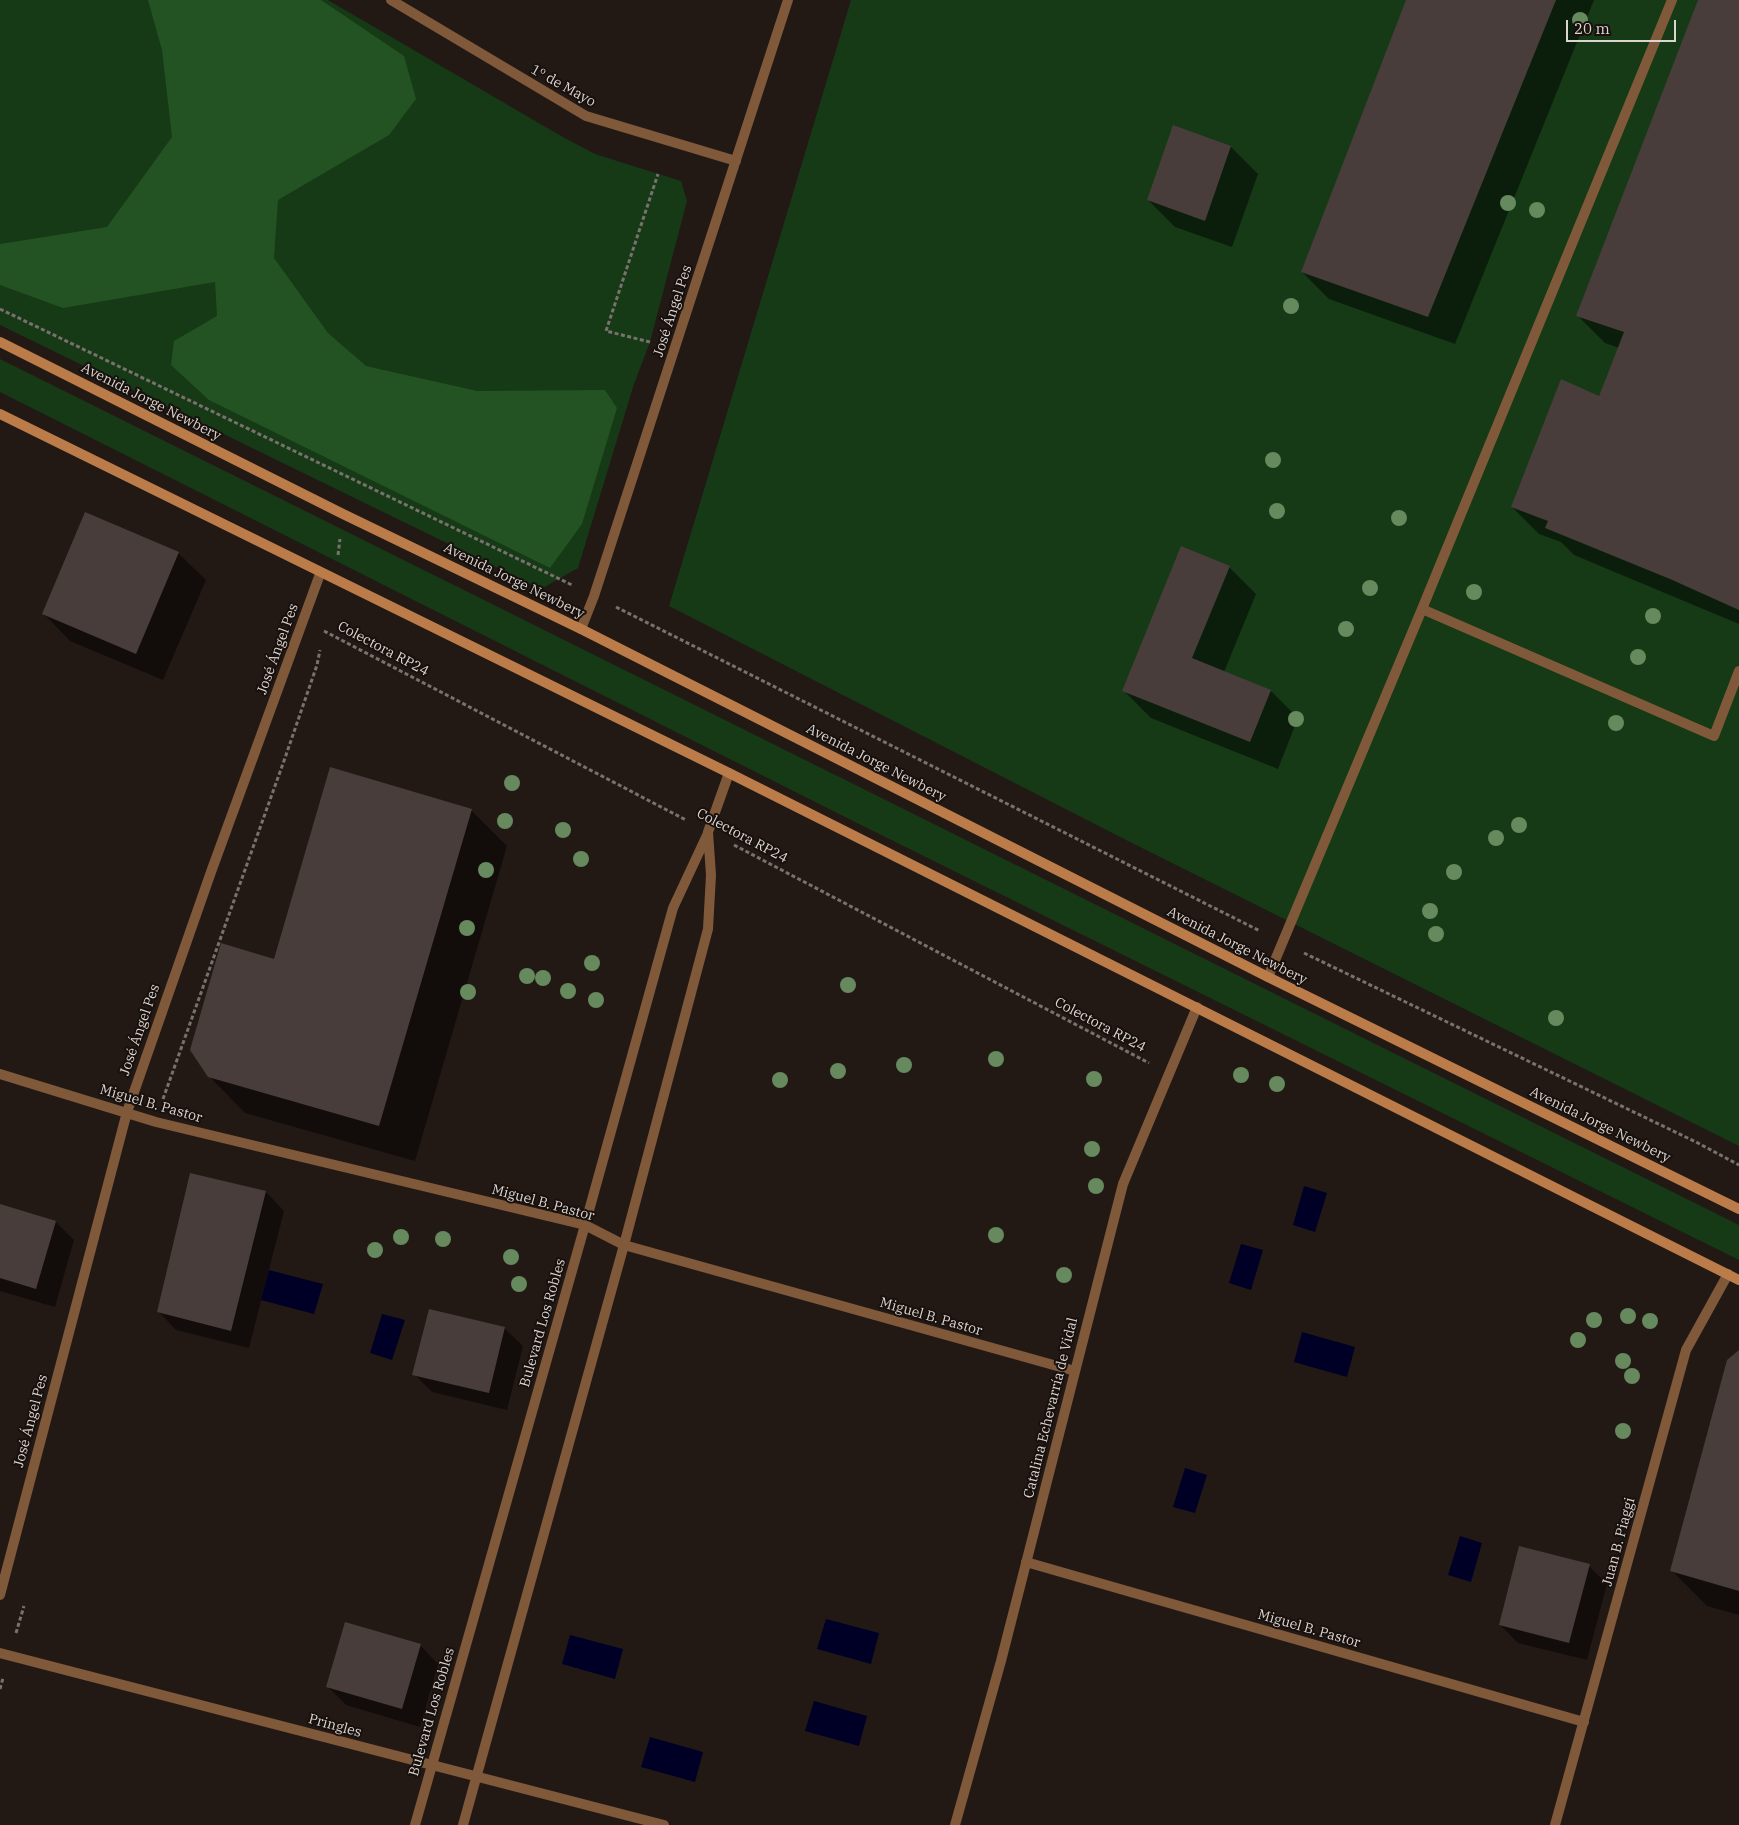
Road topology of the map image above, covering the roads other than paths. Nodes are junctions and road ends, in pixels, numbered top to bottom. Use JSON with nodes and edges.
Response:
{"nodes":[{"id":1,"x":392,"y":0,"type":"edge"},
{"id":2,"x":788,"y":0,"type":"edge"},
{"id":3,"x":1672,"y":0,"type":"edge"},
{"id":4,"x":736,"y":161,"type":"junction"},
{"id":5,"x":0,"y":342,"type":"edge"},
{"id":6,"x":0,"y":414,"type":"edge"},
{"id":7,"x":320,"y":574,"type":"junction"},
{"id":8,"x":1422,"y":609,"type":"junction"},
{"id":9,"x":581,"y":629,"type":"junction"},
{"id":10,"x":1739,"y":671,"type":"edge"},
{"id":11,"x":729,"y":773,"type":"junction"},
{"id":12,"x":708,"y":832,"type":"junction"},
{"id":13,"x":1268,"y":977,"type":"junction"},
{"id":14,"x":1197,"y":1006,"type":"junction"},
{"id":15,"x":0,"y":1074,"type":"edge"},
{"id":16,"x":127,"y":1112,"type":"junction"},
{"id":17,"x":1739,"y":1209,"type":"edge"},
{"id":18,"x":585,"y":1225,"type":"junction"},
{"id":19,"x":624,"y":1245,"type":"junction"},
{"id":20,"x":1728,"y":1274,"type":"junction"},
{"id":21,"x":1739,"y":1280,"type":"edge"},
{"id":22,"x":1076,"y":1371,"type":"junction"},
{"id":23,"x":1026,"y":1562,"type":"junction"},
{"id":24,"x":0,"y":1595,"type":"edge"},
{"id":25,"x":5,"y":1655,"type":"edge"},
{"id":26,"x":1584,"y":1722,"type":"junction"},
{"id":27,"x":431,"y":1764,"type":"junction"},
{"id":28,"x":474,"y":1776,"type":"junction"},
{"id":29,"x":414,"y":1825,"type":"edge"},
{"id":30,"x":463,"y":1825,"type":"edge"},
{"id":31,"x":664,"y":1825,"type":"edge"},
{"id":32,"x":955,"y":1825,"type":"edge"},
{"id":33,"x":1555,"y":1825,"type":"edge"}],
"edges":[{"from":1,"to":4,"type":"street","name":"1º de Mayo"},
{"from":2,"to":4,"type":"street","name":"José Ángel Pes"},
{"from":3,"to":8,"type":"street"},
{"from":4,"to":9,"type":"street","name":"José Ángel Pes"},
{"from":5,"to":9,"type":"main road","name":"Avenida Jorge Newbery"},
{"from":6,"to":7,"type":"main road"},
{"from":7,"to":11,"type":"main road"},
{"from":7,"to":16,"type":"street","name":"José Ángel Pes"},
{"from":8,"to":10,"type":"street"},
{"from":8,"to":13,"type":"street"},
{"from":9,"to":13,"type":"main road","name":"Avenida Jorge Newbery"},
{"from":11,"to":12,"type":"street","name":"Bulevard Los Robles"},
{"from":11,"to":14,"type":"main road"},
{"from":12,"to":18,"type":"street","name":"Bulevard Los Robles"},
{"from":12,"to":19,"type":"street","name":"Bulevard Los Robles"},
{"from":13,"to":17,"type":"main road","name":"Avenida Jorge Newbery"},
{"from":14,"to":20,"type":"main road"},
{"from":14,"to":22,"type":"street","name":"Catalina Echevarría de Vidal"},
{"from":15,"to":16,"type":"street","name":"Miguel B. Pastor"},
{"from":16,"to":18,"type":"street","name":"Miguel B. Pastor"},
{"from":16,"to":24,"type":"street","name":"José Ángel Pes"},
{"from":18,"to":19,"type":"street","name":"Miguel B. Pastor"},
{"from":18,"to":27,"type":"street","name":"Bulevard Los Robles"},
{"from":19,"to":22,"type":"street","name":"Miguel B. Pastor"},
{"from":19,"to":28,"type":"street","name":"Bulevard Los Robles"},
{"from":20,"to":21,"type":"main road"},
{"from":20,"to":26,"type":"street","name":"Juan B. Piaggi"},
{"from":22,"to":23,"type":"street","name":"Catalina Echevarría de Vidal"},
{"from":23,"to":26,"type":"street","name":"Miguel B. Pastor"},
{"from":23,"to":32,"type":"street","name":"Catalina Echevarría de Vidal"},
{"from":25,"to":27,"type":"street","name":"Pringles"},
{"from":26,"to":33,"type":"street","name":"Juan B. Piaggi"},
{"from":27,"to":28,"type":"street","name":"Pringles"},
{"from":27,"to":29,"type":"street","name":"Bulevard Los Robles"},
{"from":28,"to":30,"type":"street","name":"Bulevard Los Robles"},
{"from":28,"to":31,"type":"street","name":"Pringles"}]}
